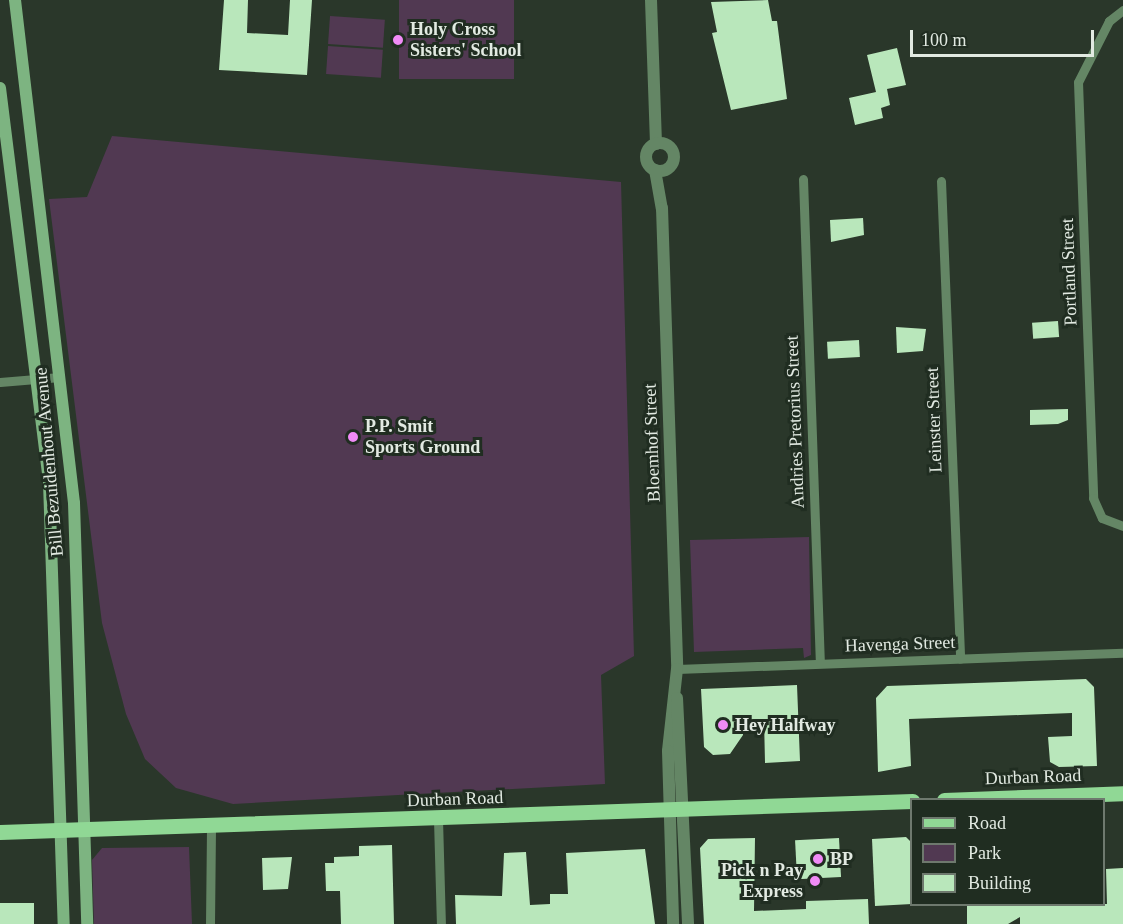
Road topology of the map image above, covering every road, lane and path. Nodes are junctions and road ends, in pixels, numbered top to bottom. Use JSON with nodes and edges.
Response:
{"nodes":[{"id":1,"x":15,"y":0,"type":"edge"},
{"id":2,"x":651,"y":0,"type":"edge"},
{"id":3,"x":1121,"y":11,"type":"edge"},
{"id":4,"x":0,"y":88,"type":"edge"},
{"id":5,"x":662,"y":144,"type":"junction"},
{"id":6,"x":661,"y":170,"type":"junction"},
{"id":7,"x":803,"y":179,"type":"dead end"},
{"id":8,"x":941,"y":181,"type":"dead end"},
{"id":9,"x":60,"y":377,"type":"junction"},
{"id":10,"x":37,"y":379,"type":"junction"},
{"id":11,"x":0,"y":382,"type":"edge"},
{"id":12,"x":1123,"y":526,"type":"edge"},
{"id":13,"x":1123,"y":653,"type":"edge"},
{"id":14,"x":960,"y":659,"type":"junction"},
{"id":15,"x":820,"y":663,"type":"junction"},
{"id":16,"x":676,"y":673,"type":"junction"},
{"id":17,"x":1123,"y":793,"type":"edge"},
{"id":18,"x":995,"y":798,"type":"edge"},
{"id":19,"x":910,"y":801,"type":"edge"},
{"id":20,"x":676,"y":809,"type":"junction"},
{"id":21,"x":438,"y":819,"type":"junction"},
{"id":22,"x":210,"y":827,"type":"junction"},
{"id":23,"x":61,"y":830,"type":"junction"},
{"id":24,"x":85,"y":830,"type":"junction"},
{"id":25,"x":0,"y":831,"type":"edge"},
{"id":26,"x":64,"y":924,"type":"edge"},
{"id":27,"x":87,"y":924,"type":"edge"},
{"id":28,"x":210,"y":924,"type":"edge"},
{"id":29,"x":441,"y":924,"type":"edge"},
{"id":30,"x":674,"y":924,"type":"edge"},
{"id":31,"x":688,"y":924,"type":"edge"}],
"edges":[{"from":1,"to":9,"type":"main road","name":"Bill Bezuidenhout Avenue"},
{"from":2,"to":5,"type":"street","name":"Bloemhof Street"},
{"from":3,"to":12,"type":"street","name":"Portland Street"},
{"from":4,"to":10,"type":"main road","name":"Bill Bezuidenhout Avenue"},
{"from":5,"to":6,"type":"street","name":"Bloemhof Street"},
{"from":5,"to":6,"type":"street","name":"Bloemhof Street"},
{"from":6,"to":16,"type":"street","name":"Bloemhof Street"},
{"from":7,"to":15,"type":"street","name":"Andries Pretorius Street"},
{"from":8,"to":14,"type":"street","name":"Leinster Street"},
{"from":9,"to":10,"type":"street"},
{"from":9,"to":24,"type":"main road","name":"Bill Bezuidenhout Avenue"},
{"from":10,"to":11,"type":"street"},
{"from":10,"to":23,"type":"main road","name":"Bill Bezuidenhout Avenue"},
{"from":13,"to":14,"type":"street","name":"Havenga Street"},
{"from":14,"to":15,"type":"street","name":"Havenga Street"},
{"from":15,"to":16,"type":"street","name":"Havenga Street"},
{"from":16,"to":20,"type":"street","name":"Bloemhof Street"},
{"from":17,"to":18,"type":"main road","name":"Durban Road"},
{"from":19,"to":20,"type":"main road","name":"Durban Road"},
{"from":20,"to":21,"type":"main road","name":"Durban Road"},
{"from":20,"to":30,"type":"street","name":"Bloemhof Street"},
{"from":20,"to":31,"type":"street","name":"Bloemhof Street"},
{"from":21,"to":22,"type":"main road","name":"Durban Road"},
{"from":21,"to":29,"type":"street"},
{"from":22,"to":24,"type":"main road","name":"Durban Road"},
{"from":22,"to":28,"type":"street"},
{"from":23,"to":24,"type":"main road","name":"Durban Road"},
{"from":23,"to":25,"type":"main road","name":"Durban Road"},
{"from":23,"to":26,"type":"main road","name":"Bill Bezuidenhout Avenue"},
{"from":24,"to":27,"type":"main road","name":"Bill Bezuidenhout Avenue"}]}
